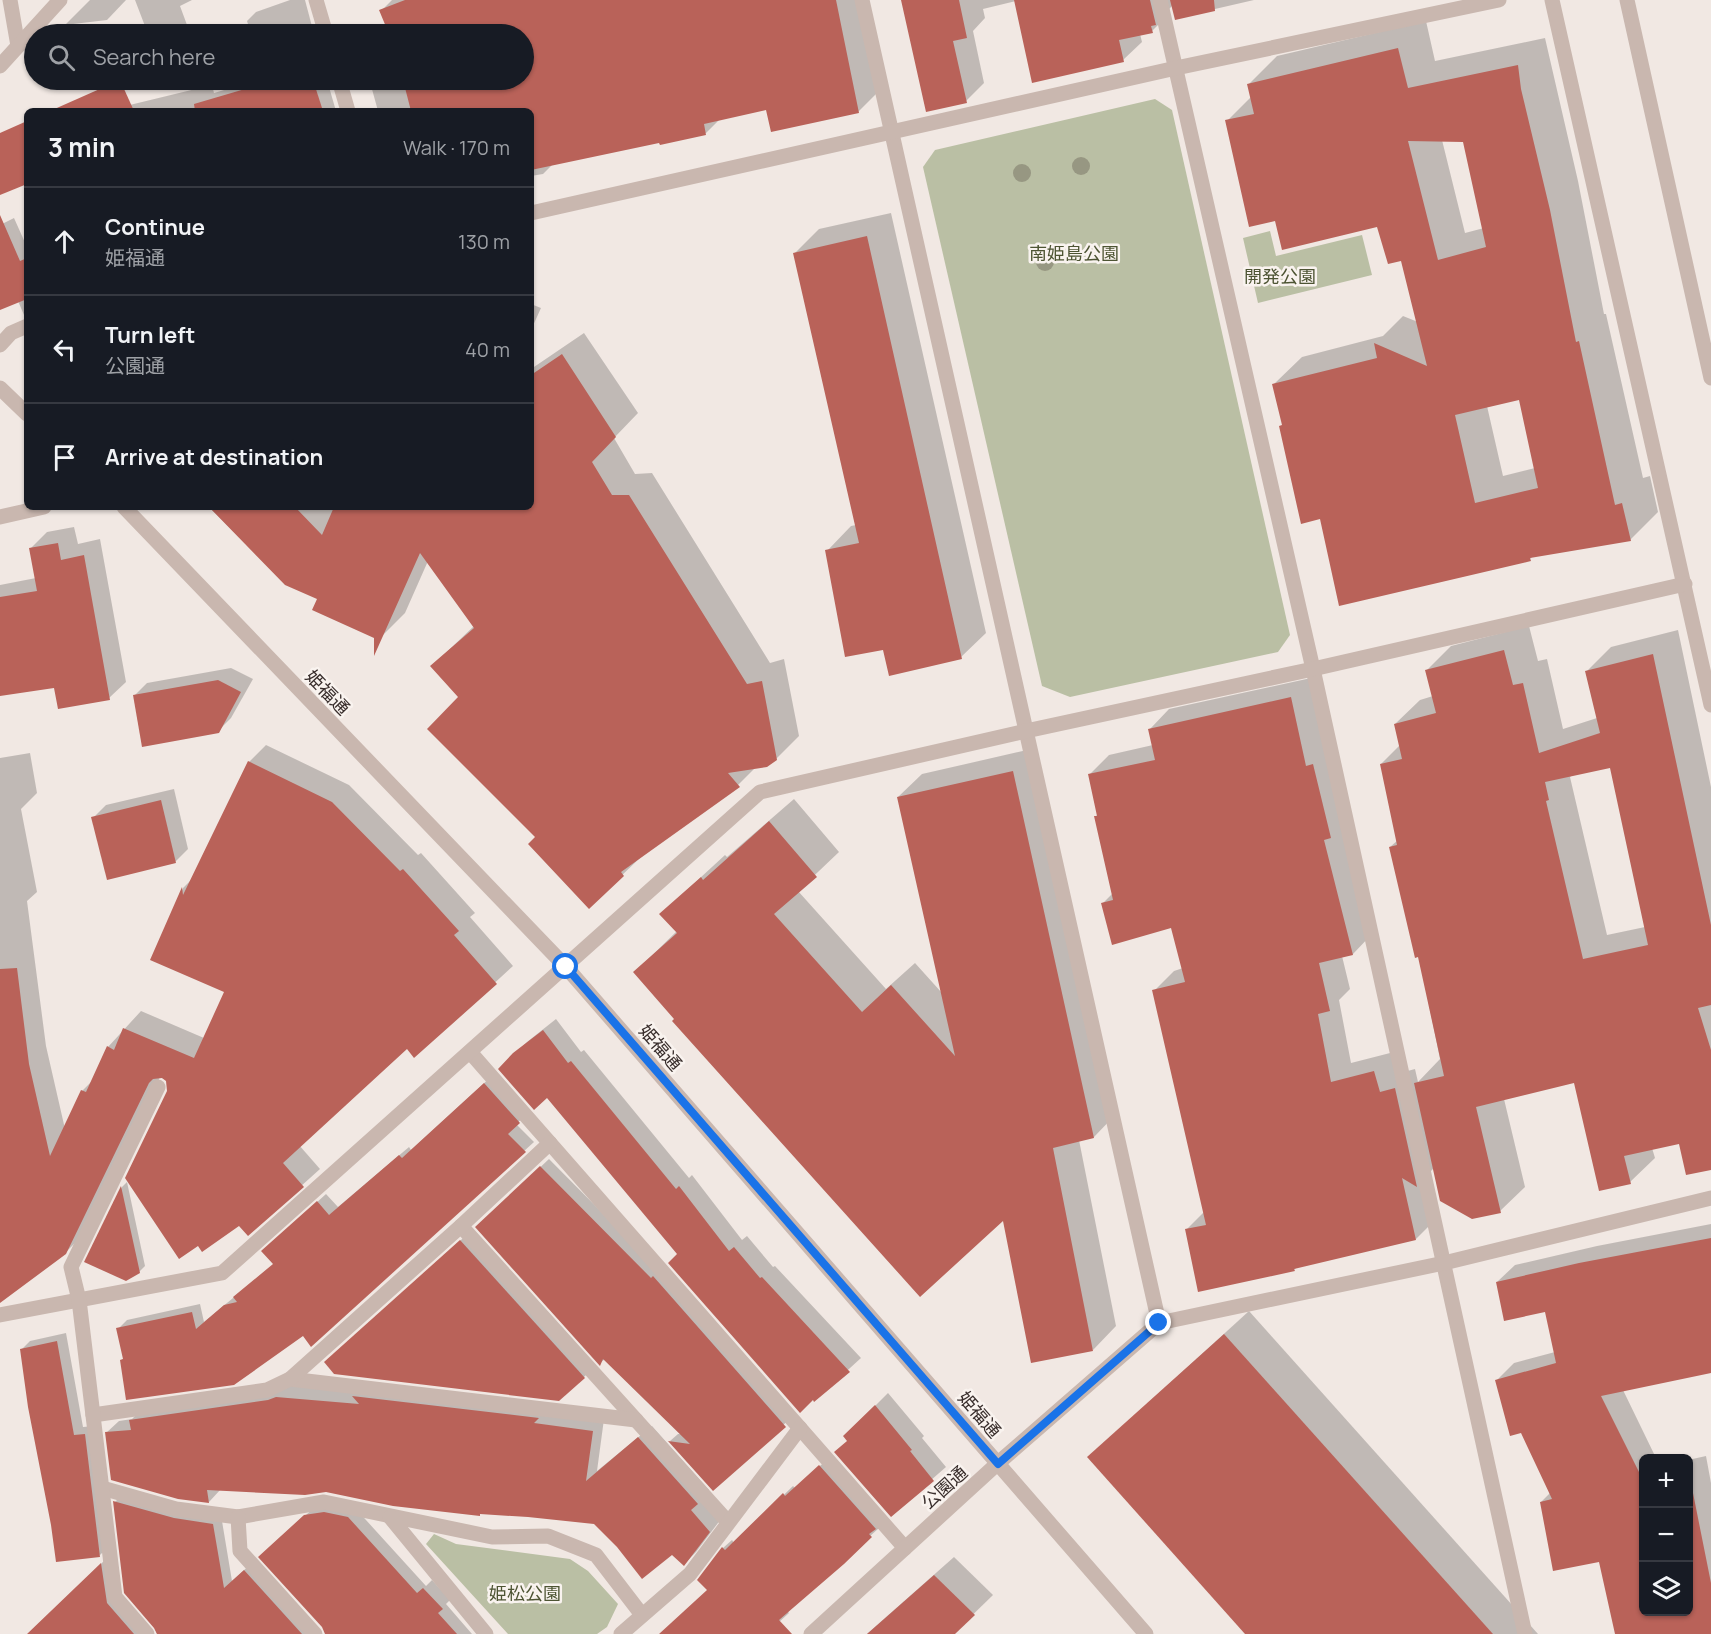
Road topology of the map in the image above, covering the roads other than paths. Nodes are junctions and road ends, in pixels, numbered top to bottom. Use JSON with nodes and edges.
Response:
{"nodes":[{"id":1,"x":10,"y":0,"type":"edge"},
{"id":2,"x":60,"y":0,"type":"edge"},
{"id":3,"x":316,"y":0,"type":"edge"},
{"id":4,"x":862,"y":0,"type":"edge"},
{"id":5,"x":1160,"y":0,"type":"edge"},
{"id":6,"x":1499,"y":0,"type":"edge"},
{"id":7,"x":1552,"y":0,"type":"edge"},
{"id":8,"x":1627,"y":0,"type":"edge"},
{"id":9,"x":38,"y":24,"type":"edge"},
{"id":10,"x":323,"y":24,"type":"edge"},
{"id":11,"x":24,"y":39,"type":"edge"},
{"id":12,"x":18,"y":46,"type":"junction"},
{"id":13,"x":0,"y":66,"type":"edge"},
{"id":14,"x":1176,"y":68,"type":"junction"},
{"id":15,"x":342,"y":90,"type":"edge"},
{"id":16,"x":347,"y":108,"type":"edge"},
{"id":17,"x":891,"y":132,"type":"junction"},
{"id":18,"x":534,"y":212,"type":"edge"},
{"id":19,"x":24,"y":327,"type":"edge"},
{"id":20,"x":0,"y":345,"type":"edge"},
{"id":21,"x":1711,"y":378,"type":"edge"},
{"id":22,"x":0,"y":388,"type":"edge"},
{"id":23,"x":24,"y":411,"type":"edge"},
{"id":24,"x":31,"y":510,"type":"edge"},
{"id":25,"x":127,"y":510,"type":"edge"},
{"id":26,"x":0,"y":517,"type":"edge"},
{"id":27,"x":1685,"y":584,"type":"junction"},
{"id":28,"x":1313,"y":669,"type":"junction"},
{"id":29,"x":1711,"y":705,"type":"edge"},
{"id":30,"x":1026,"y":731,"type":"junction"},
{"id":31,"x":566,"y":967,"type":"junction"},
{"id":32,"x":470,"y":1052,"type":"junction"},
{"id":33,"x":158,"y":1086,"type":"dead end"},
{"id":34,"x":550,"y":1143,"type":"junction"},
{"id":35,"x":1711,"y":1198,"type":"edge"},
{"id":36,"x":461,"y":1226,"type":"junction"},
{"id":37,"x":1444,"y":1263,"type":"junction"},
{"id":38,"x":79,"y":1300,"type":"junction"},
{"id":39,"x":0,"y":1315,"type":"edge"},
{"id":40,"x":1159,"y":1323,"type":"junction"},
{"id":41,"x":290,"y":1380,"type":"junction"},
{"id":42,"x":93,"y":1415,"type":"junction"},
{"id":43,"x":636,"y":1420,"type":"junction"},
{"id":44,"x":800,"y":1428,"type":"junction"},
{"id":45,"x":998,"y":1464,"type":"junction"},
{"id":46,"x":102,"y":1488,"type":"junction"},
{"id":47,"x":238,"y":1517,"type":"junction"},
{"id":48,"x":390,"y":1518,"type":"junction"},
{"id":49,"x":728,"y":1522,"type":"junction"},
{"id":50,"x":905,"y":1548,"type":"junction"},
{"id":51,"x":642,"y":1616,"type":"junction"},
{"id":52,"x":147,"y":1634,"type":"edge"},
{"id":53,"x":315,"y":1634,"type":"edge"},
{"id":54,"x":486,"y":1634,"type":"edge"},
{"id":55,"x":621,"y":1634,"type":"edge"},
{"id":56,"x":811,"y":1634,"type":"edge"},
{"id":57,"x":1146,"y":1634,"type":"edge"},
{"id":58,"x":1525,"y":1634,"type":"edge"}],
"edges":[{"from":1,"to":12,"type":"street"},
{"from":2,"to":9,"type":"street"},
{"from":3,"to":10,"type":"street"},
{"from":4,"to":17,"type":"street"},
{"from":5,"to":14,"type":"street"},
{"from":6,"to":14,"type":"street"},
{"from":7,"to":27,"type":"street"},
{"from":8,"to":21,"type":"street"},
{"from":11,"to":12,"type":"street"},
{"from":12,"to":13,"type":"street"},
{"from":14,"to":17,"type":"street"},
{"from":14,"to":28,"type":"street"},
{"from":15,"to":16,"type":"street"},
{"from":17,"to":18,"type":"street"},
{"from":17,"to":30,"type":"street"},
{"from":19,"to":20,"type":"street"},
{"from":22,"to":23,"type":"street"},
{"from":24,"to":26,"type":"street"},
{"from":25,"to":31,"type":"street","name":"姫福通"},
{"from":27,"to":28,"type":"street"},
{"from":27,"to":29,"type":"street"},
{"from":28,"to":30,"type":"street"},
{"from":28,"to":37,"type":"street"},
{"from":30,"to":31,"type":"street"},
{"from":30,"to":40,"type":"street"},
{"from":31,"to":32,"type":"street"},
{"from":31,"to":45,"type":"street","name":"姫福通"},
{"from":32,"to":34,"type":"street"},
{"from":32,"to":38,"type":"street"},
{"from":33,"to":38,"type":"street"},
{"from":34,"to":36,"type":"street"},
{"from":34,"to":44,"type":"street"},
{"from":35,"to":37,"type":"street"},
{"from":36,"to":41,"type":"street"},
{"from":36,"to":43,"type":"street"},
{"from":37,"to":40,"type":"street"},
{"from":37,"to":58,"type":"street"},
{"from":38,"to":39,"type":"street"},
{"from":38,"to":42,"type":"street"},
{"from":40,"to":45,"type":"street","name":"公園通"},
{"from":41,"to":42,"type":"street"},
{"from":41,"to":43,"type":"street"},
{"from":42,"to":46,"type":"street"},
{"from":43,"to":49,"type":"street"},
{"from":44,"to":49,"type":"street"},
{"from":44,"to":50,"type":"street"},
{"from":45,"to":50,"type":"street","name":"公園通"},
{"from":45,"to":57,"type":"street","name":"姫福通"},
{"from":46,"to":47,"type":"street"},
{"from":46,"to":52,"type":"street"},
{"from":47,"to":48,"type":"street"},
{"from":47,"to":53,"type":"street"},
{"from":48,"to":51,"type":"street"},
{"from":48,"to":54,"type":"street"},
{"from":49,"to":51,"type":"street"},
{"from":50,"to":56,"type":"street","name":"公園通"},
{"from":51,"to":55,"type":"street"}]}
